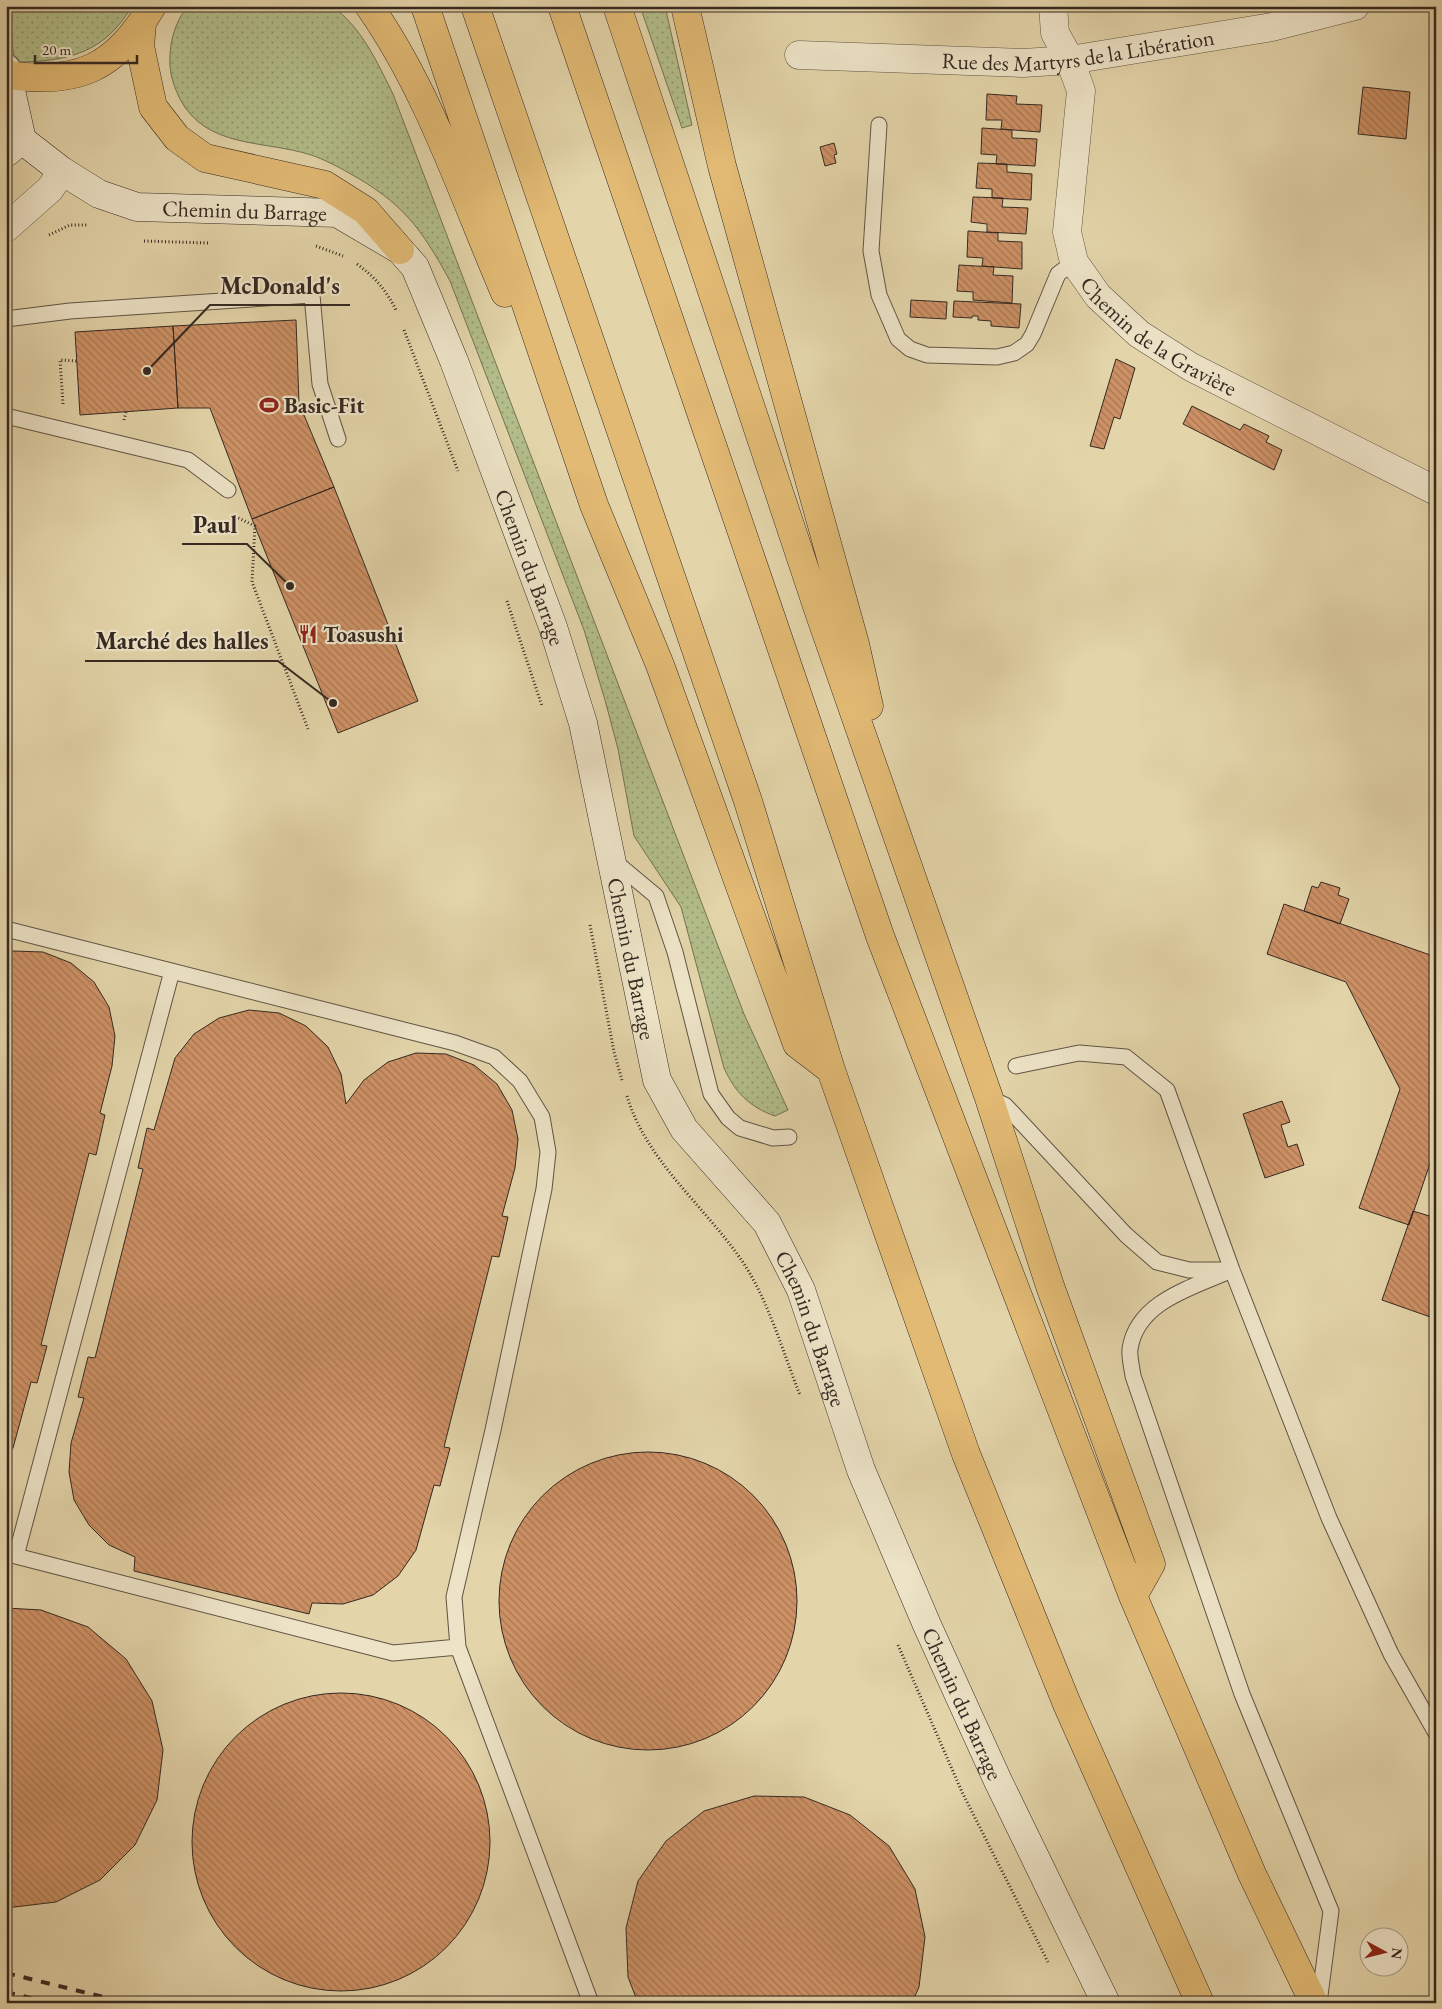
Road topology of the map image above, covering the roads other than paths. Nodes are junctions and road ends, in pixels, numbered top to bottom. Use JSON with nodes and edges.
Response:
{"nodes":[{"id":1,"x":369,"y":6,"type":"edge"},
{"id":2,"x":424,"y":6,"type":"edge"},
{"id":3,"x":475,"y":6,"type":"edge"},
{"id":4,"x":562,"y":6,"type":"edge"},
{"id":5,"x":617,"y":6,"type":"edge"},
{"id":6,"x":685,"y":6,"type":"edge"},
{"id":7,"x":1053,"y":6,"type":"edge"},
{"id":8,"x":1355,"y":6,"type":"edge"},
{"id":9,"x":147,"y":15,"type":"edge"},
{"id":10,"x":798,"y":55,"type":"dead end"},
{"id":11,"x":1070,"y":60,"type":"junction"},
{"id":12,"x":7,"y":73,"type":"edge"},
{"id":13,"x":879,"y":125,"type":"dead end"},
{"id":14,"x":12,"y":138,"type":"edge"},
{"id":15,"x":62,"y":171,"type":"junction"},
{"id":16,"x":6,"y":228,"type":"edge"},
{"id":17,"x":400,"y":250,"type":"junction"},
{"id":18,"x":1074,"y":262,"type":"junction"},
{"id":19,"x":6,"y":318,"type":"edge"},
{"id":20,"x":6,"y":416,"type":"edge"},
{"id":21,"x":338,"y":439,"type":"dead end"},
{"id":22,"x":228,"y":490,"type":"dead end"},
{"id":23,"x":1436,"y":491,"type":"edge"},
{"id":24,"x":594,"y":505,"type":"junction"},
{"id":25,"x":904,"y":853,"type":"junction"},
{"id":26,"x":612,"y":860,"type":"junction"},
{"id":27,"x":6,"y":929,"type":"edge"},
{"id":28,"x":172,"y":972,"type":"junction"},
{"id":29,"x":1016,"y":1066,"type":"dead end"},
{"id":30,"x":831,"y":1070,"type":"junction"},
{"id":31,"x":989,"y":1098,"type":"junction"},
{"id":32,"x":789,"y":1137,"type":"dead end"},
{"id":33,"x":1232,"y":1270,"type":"junction"},
{"id":34,"x":11,"y":1555,"type":"edge"},
{"id":35,"x":1132,"y":1596,"type":"junction"},
{"id":36,"x":458,"y":1647,"type":"junction"},
{"id":37,"x":1436,"y":1733,"type":"edge"},
{"id":38,"x":591,"y":2003,"type":"edge"},
{"id":39,"x":1106,"y":2003,"type":"edge"},
{"id":40,"x":1200,"y":2003,"type":"edge"},
{"id":41,"x":1314,"y":2003,"type":"edge"},
{"id":42,"x":1319,"y":2003,"type":"edge"}],
"edges":[{"from":1,"to":24,"type":"highway"},
{"from":2,"to":24,"type":"highway"},
{"from":3,"to":30,"type":"highway"},
{"from":4,"to":35,"type":"highway"},
{"from":5,"to":25,"type":"highway"},
{"from":6,"to":25,"type":"highway"},
{"from":7,"to":11,"type":"main road","name":"Chemin de la Gravière"},
{"from":8,"to":11,"type":"main road","name":"Rue des Martyrs de la Libération"},
{"from":9,"to":12,"type":"highway"},
{"from":9,"to":17,"type":"highway"},
{"from":10,"to":11,"type":"main road","name":"Rue des Martyrs de la Libération"},
{"from":11,"to":18,"type":"main road","name":"Chemin de la Gravière"},
{"from":12,"to":14,"type":"main road","name":"Chemin du Barrage"},
{"from":13,"to":18,"type":"lane"},
{"from":14,"to":15,"type":"main road","name":"Chemin du Barrage"},
{"from":15,"to":16,"type":"main road"},
{"from":15,"to":17,"type":"main road","name":"Chemin du Barrage"},
{"from":17,"to":26,"type":"main road","name":"Chemin du Barrage"},
{"from":18,"to":23,"type":"main road","name":"Chemin de la Gravière"},
{"from":19,"to":21,"type":"lane"},
{"from":20,"to":22,"type":"lane"},
{"from":24,"to":30,"type":"highway"},
{"from":25,"to":31,"type":"highway"},
{"from":26,"to":32,"type":"lane"},
{"from":26,"to":39,"type":"main road","name":"Chemin du Barrage"},
{"from":27,"to":28,"type":"lane"},
{"from":28,"to":34,"type":"lane"},
{"from":28,"to":36,"type":"lane"},
{"from":29,"to":33,"type":"lane"},
{"from":30,"to":40,"type":"highway"},
{"from":31,"to":33,"type":"lane"},
{"from":31,"to":35,"type":"highway"},
{"from":33,"to":37,"type":"lane"},
{"from":33,"to":42,"type":"lane"},
{"from":34,"to":36,"type":"lane"},
{"from":35,"to":41,"type":"highway"},
{"from":36,"to":38,"type":"lane"}]}
